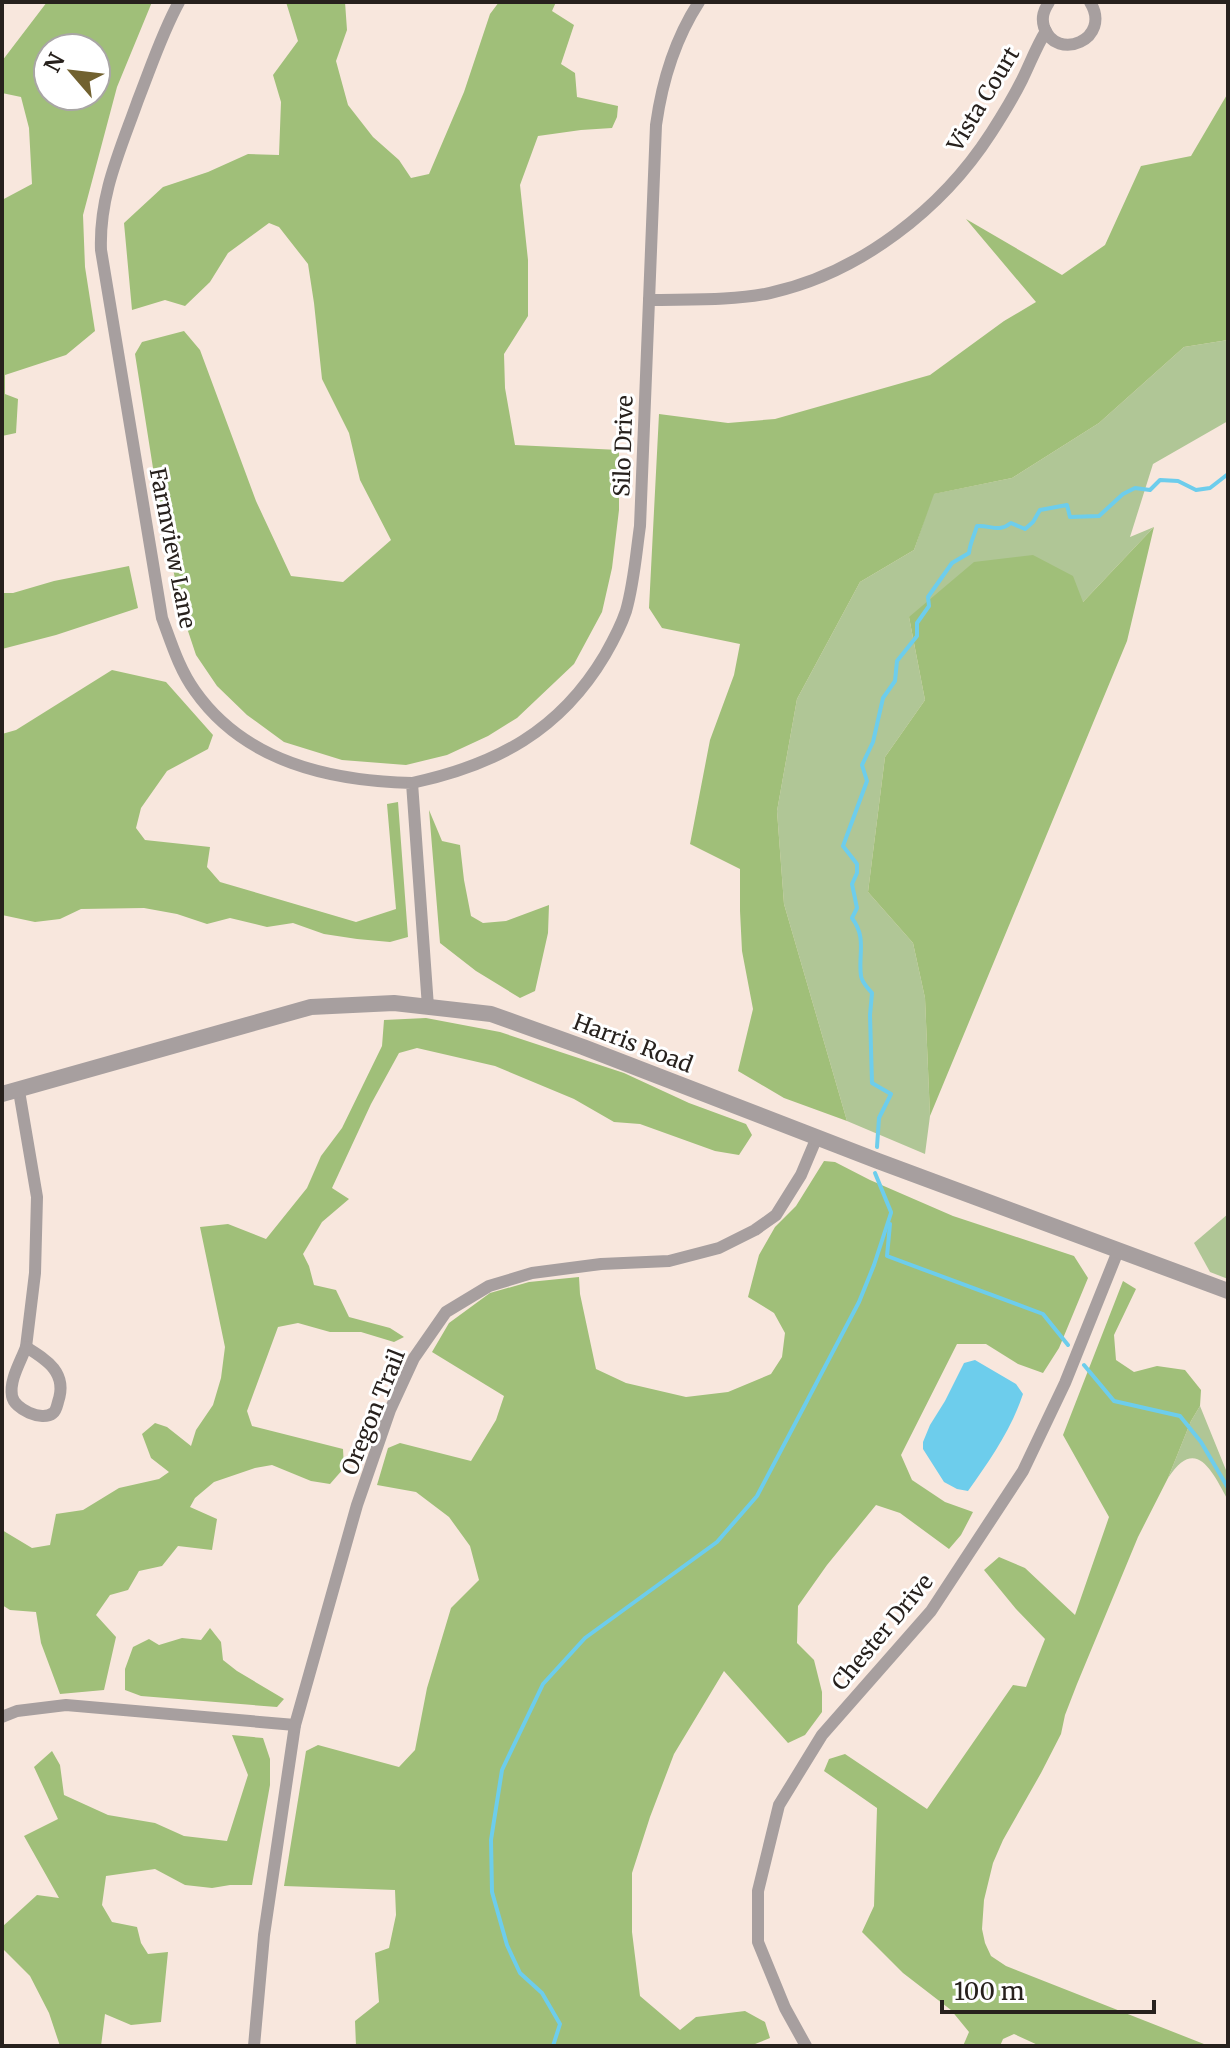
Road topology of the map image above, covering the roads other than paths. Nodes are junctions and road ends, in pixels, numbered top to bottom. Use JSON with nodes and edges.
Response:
{"nodes":[{"id":1,"x":179,"y":2,"type":"edge"},
{"id":2,"x":699,"y":2,"type":"edge"},
{"id":3,"x":1049,"y":2,"type":"edge"},
{"id":4,"x":1090,"y":2,"type":"edge"},
{"id":5,"x":1046,"y":31,"type":"junction"},
{"id":6,"x":649,"y":300,"type":"junction"},
{"id":7,"x":412,"y":783,"type":"junction"},
{"id":8,"x":428,"y":1007,"type":"junction"},
{"id":9,"x":19,"y":1091,"type":"junction"},
{"id":10,"x":2,"y":1094,"type":"edge"},
{"id":11,"x":817,"y":1137,"type":"junction"},
{"id":12,"x":1118,"y":1251,"type":"junction"},
{"id":13,"x":1228,"y":1291,"type":"edge"},
{"id":14,"x":26,"y":1347,"type":"junction"},
{"id":15,"x":2,"y":1717,"type":"edge"},
{"id":16,"x":295,"y":1725,"type":"junction"},
{"id":17,"x":254,"y":2046,"type":"edge"},
{"id":18,"x":806,"y":2046,"type":"edge"}],
"edges":[{"from":1,"to":7,"type":"street","name":"Farmview Lane"},
{"from":2,"to":6,"type":"street","name":"Silo Drive"},
{"from":3,"to":5,"type":"street","name":"Vista Court"},
{"from":4,"to":5,"type":"street","name":"Vista Court"},
{"from":5,"to":6,"type":"street","name":"Vista Court"},
{"from":6,"to":7,"type":"street","name":"Silo Drive"},
{"from":7,"to":8,"type":"street"},
{"from":8,"to":9,"type":"street","name":"Harris Road"},
{"from":8,"to":11,"type":"street","name":"Harris Road"},
{"from":9,"to":10,"type":"street","name":"Harris Road"},
{"from":9,"to":14,"type":"street"},
{"from":11,"to":12,"type":"street","name":"Harris Road"},
{"from":11,"to":16,"type":"street","name":"Oregon Trail"},
{"from":12,"to":13,"type":"street","name":"Harris Road"},
{"from":12,"to":18,"type":"street","name":"Chester Drive"},
{"from":14,"to":14,"type":"street"},
{"from":15,"to":16,"type":"street"},
{"from":16,"to":17,"type":"street","name":"Oregon Trail"}]}
